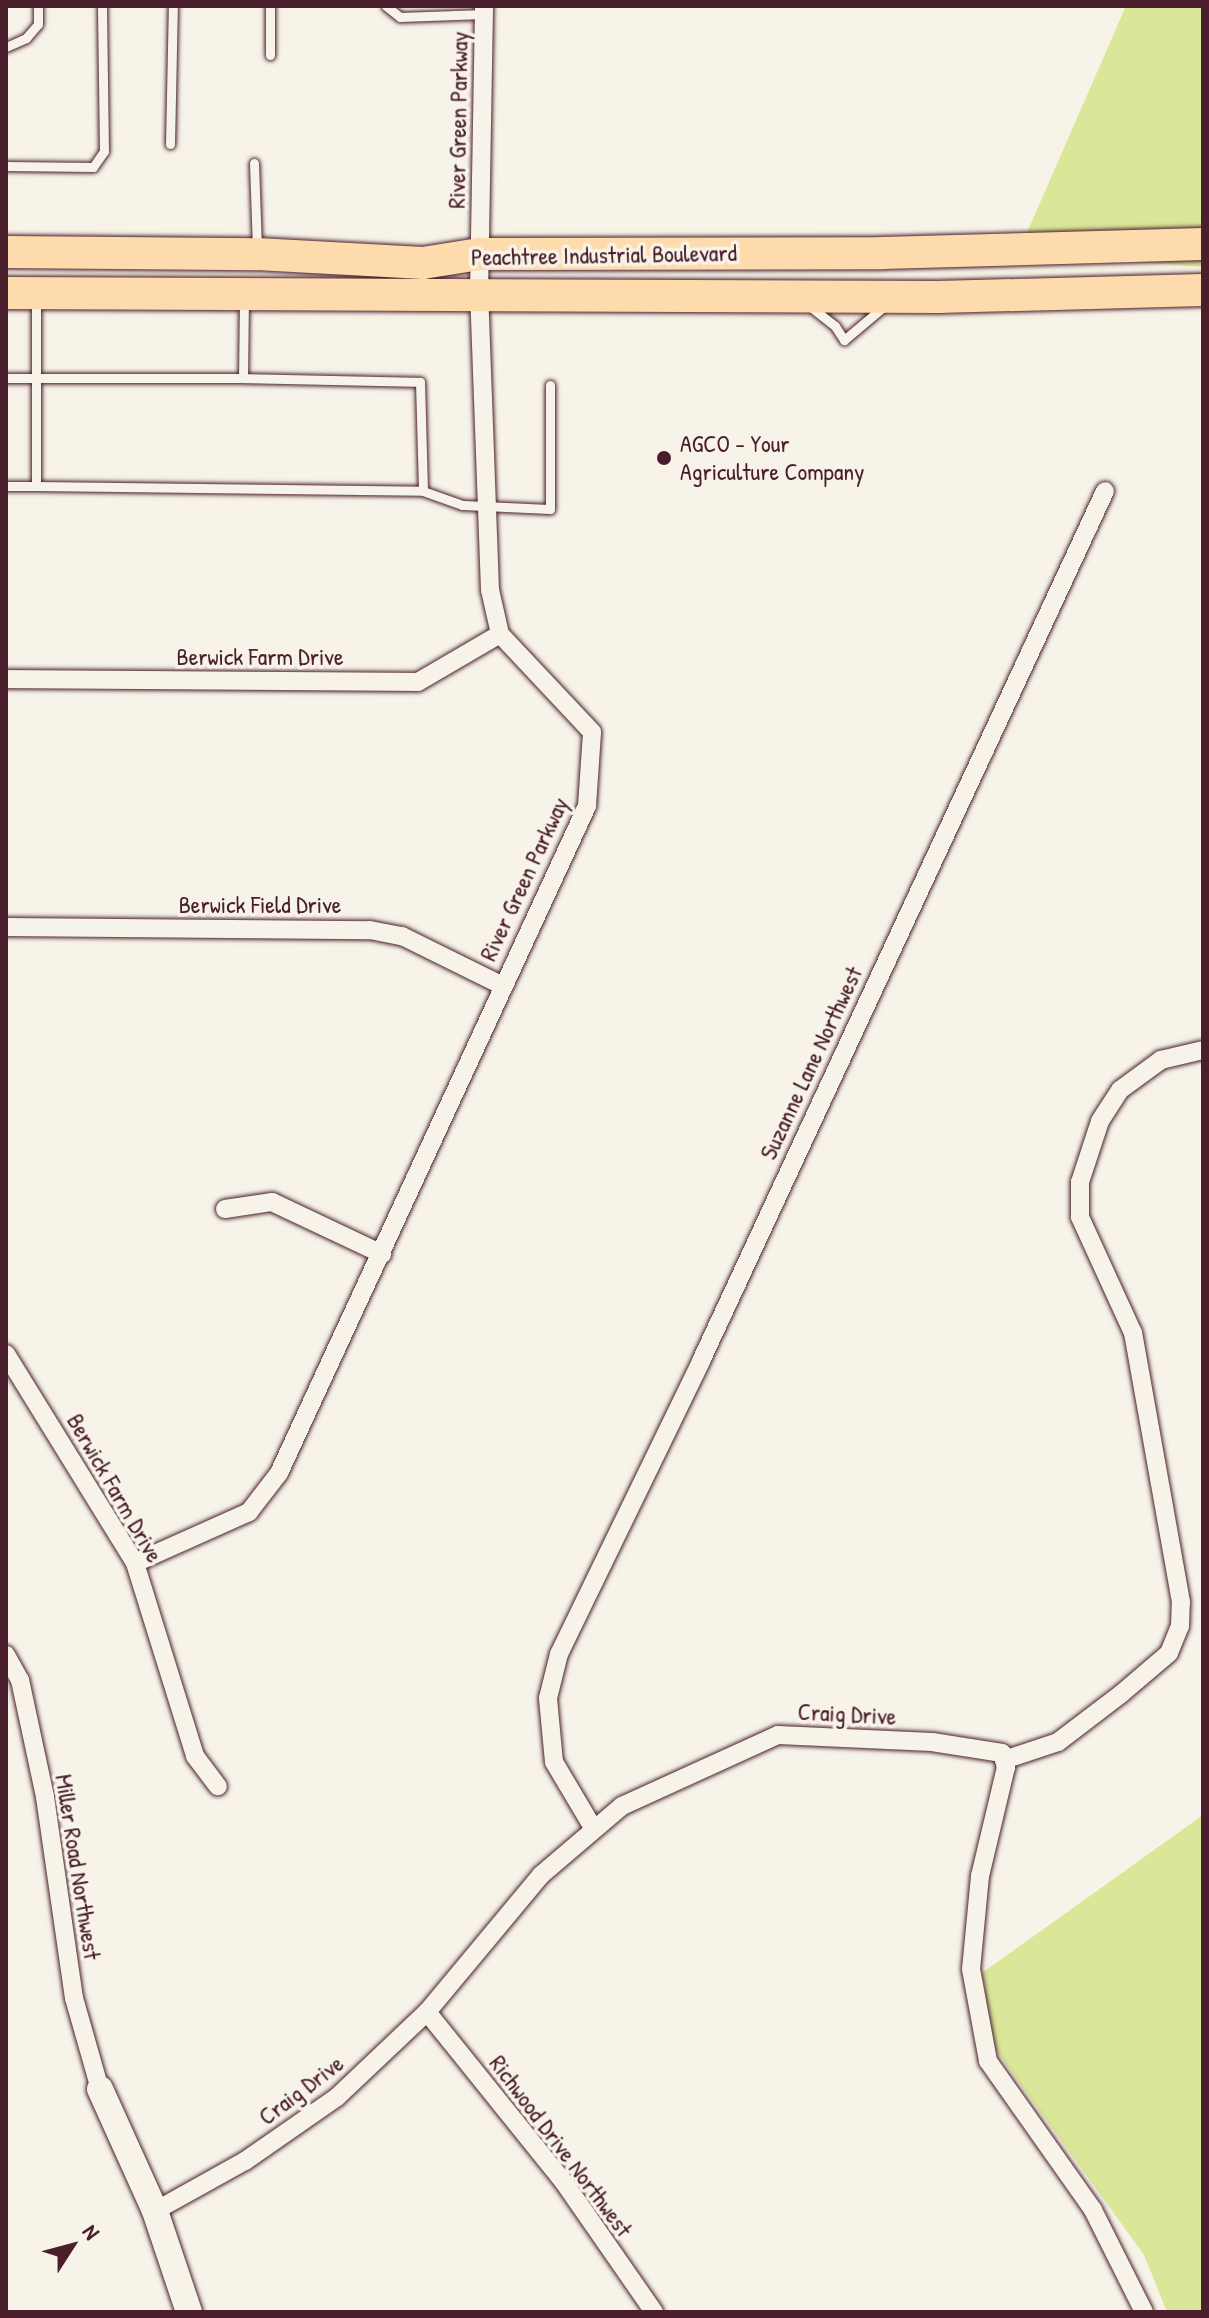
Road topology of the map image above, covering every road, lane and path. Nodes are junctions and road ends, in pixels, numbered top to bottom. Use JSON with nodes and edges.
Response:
{"nodes":[{"id":1,"x":38,"y":6,"type":"edge"},
{"id":2,"x":102,"y":6,"type":"edge"},
{"id":3,"x":173,"y":6,"type":"edge"},
{"id":4,"x":270,"y":6,"type":"edge"},
{"id":5,"x":386,"y":6,"type":"edge"},
{"id":6,"x":484,"y":10,"type":"edge"},
{"id":7,"x":6,"y":47,"type":"edge"},
{"id":8,"x":270,"y":55,"type":"dead end"},
{"id":9,"x":170,"y":144,"type":"dead end"},
{"id":10,"x":254,"y":163,"type":"dead end"},
{"id":11,"x":6,"y":166,"type":"edge"},
{"id":12,"x":1203,"y":244,"type":"edge"},
{"id":13,"x":6,"y":252,"type":"edge"},
{"id":14,"x":257,"y":254,"type":"junction"},
{"id":15,"x":479,"y":254,"type":"junction"},
{"id":16,"x":1203,"y":290,"type":"edge"},
{"id":17,"x":21,"y":293,"type":"edge"},
{"id":18,"x":244,"y":294,"type":"junction"},
{"id":19,"x":479,"y":295,"type":"junction"},
{"id":20,"x":781,"y":297,"type":"junction"},
{"id":21,"x":907,"y":297,"type":"junction"},
{"id":22,"x":6,"y":378,"type":"edge"},
{"id":23,"x":35,"y":378,"type":"junction"},
{"id":24,"x":243,"y":378,"type":"junction"},
{"id":25,"x":550,"y":385,"type":"dead end"},
{"id":26,"x":6,"y":486,"type":"edge"},
{"id":27,"x":36,"y":486,"type":"junction"},
{"id":28,"x":423,"y":491,"type":"junction"},
{"id":29,"x":1105,"y":491,"type":"dead end"},
{"id":30,"x":486,"y":507,"type":"junction"},
{"id":31,"x":500,"y":634,"type":"junction"},
{"id":32,"x":6,"y":679,"type":"edge"},
{"id":33,"x":6,"y":927,"type":"edge"},
{"id":34,"x":501,"y":985,"type":"junction"},
{"id":35,"x":1203,"y":1050,"type":"edge"},
{"id":36,"x":225,"y":1209,"type":"dead end"},
{"id":37,"x":382,"y":1254,"type":"junction"},
{"id":38,"x":6,"y":1354,"type":"edge"},
{"id":39,"x":135,"y":1563,"type":"junction"},
{"id":40,"x":6,"y":1655,"type":"edge"},
{"id":41,"x":1004,"y":1760,"type":"junction"},
{"id":42,"x":218,"y":1786,"type":"dead end"},
{"id":43,"x":592,"y":1826,"type":"junction"},
{"id":44,"x":427,"y":2012,"type":"junction"},
{"id":45,"x":100,"y":2089,"type":"joint"},
{"id":46,"x":155,"y":2211,"type":"junction"},
{"id":47,"x":189,"y":2312,"type":"edge"},
{"id":48,"x":654,"y":2312,"type":"edge"},
{"id":49,"x":1144,"y":2312,"type":"edge"}],
"edges":[{"from":1,"to":7,"type":"lane"},
{"from":2,"to":11,"type":"lane"},
{"from":3,"to":9,"type":"lane"},
{"from":4,"to":8,"type":"lane"},
{"from":5,"to":6,"type":"lane"},
{"from":6,"to":15,"type":"street","name":"River Green Parkway"},
{"from":10,"to":14,"type":"lane"},
{"from":12,"to":15,"type":"highway","name":"Peachtree Industrial Boulevard"},
{"from":13,"to":14,"type":"highway","name":"Peachtree Industrial Boulevard"},
{"from":14,"to":15,"type":"highway","name":"Peachtree Industrial Boulevard"},
{"from":15,"to":19,"type":"street","name":"River Green Parkway"},
{"from":16,"to":21,"type":"highway","name":"Peachtree Industrial Boulevard"},
{"from":17,"to":18,"type":"highway","name":"Peachtree Industrial Boulevard"},
{"from":17,"to":23,"type":"lane"},
{"from":18,"to":19,"type":"highway","name":"Peachtree Industrial Boulevard"},
{"from":18,"to":24,"type":"lane"},
{"from":19,"to":20,"type":"highway","name":"Peachtree Industrial Boulevard"},
{"from":19,"to":30,"type":"street","name":"River Green Parkway"},
{"from":20,"to":21,"type":"highway","name":"Peachtree Industrial Boulevard"},
{"from":20,"to":21,"type":"lane"},
{"from":22,"to":23,"type":"lane"},
{"from":23,"to":24,"type":"lane"},
{"from":23,"to":27,"type":"lane"},
{"from":24,"to":28,"type":"lane"},
{"from":25,"to":30,"type":"lane"},
{"from":26,"to":27,"type":"lane"},
{"from":27,"to":28,"type":"lane"},
{"from":28,"to":30,"type":"lane"},
{"from":29,"to":43,"type":"street","name":"Suzanne Lane Northwest"},
{"from":30,"to":31,"type":"street","name":"River Green Parkway"},
{"from":31,"to":32,"type":"street","name":"Berwick Farm Drive"},
{"from":31,"to":34,"type":"street","name":"River Green Parkway"},
{"from":33,"to":34,"type":"street","name":"Berwick Field Drive"},
{"from":34,"to":37,"type":"street","name":"River Green Parkway"},
{"from":35,"to":41,"type":"street"},
{"from":36,"to":37,"type":"street"},
{"from":37,"to":39,"type":"street","name":"River Green Parkway"},
{"from":38,"to":39,"type":"street","name":"Berwick Farm Drive"},
{"from":39,"to":42,"type":"street","name":"Berwick Farm Drive"},
{"from":40,"to":45,"type":"street","name":"Miller Road Northwest"},
{"from":41,"to":43,"type":"street","name":"Craig Drive"},
{"from":41,"to":49,"type":"street"},
{"from":43,"to":44,"type":"street","name":"Craig Drive"},
{"from":44,"to":46,"type":"street","name":"Craig Drive"},
{"from":44,"to":48,"type":"street","name":"Richwood Drive Northwest"},
{"from":45,"to":46,"type":"street"},
{"from":46,"to":47,"type":"street"}]}
